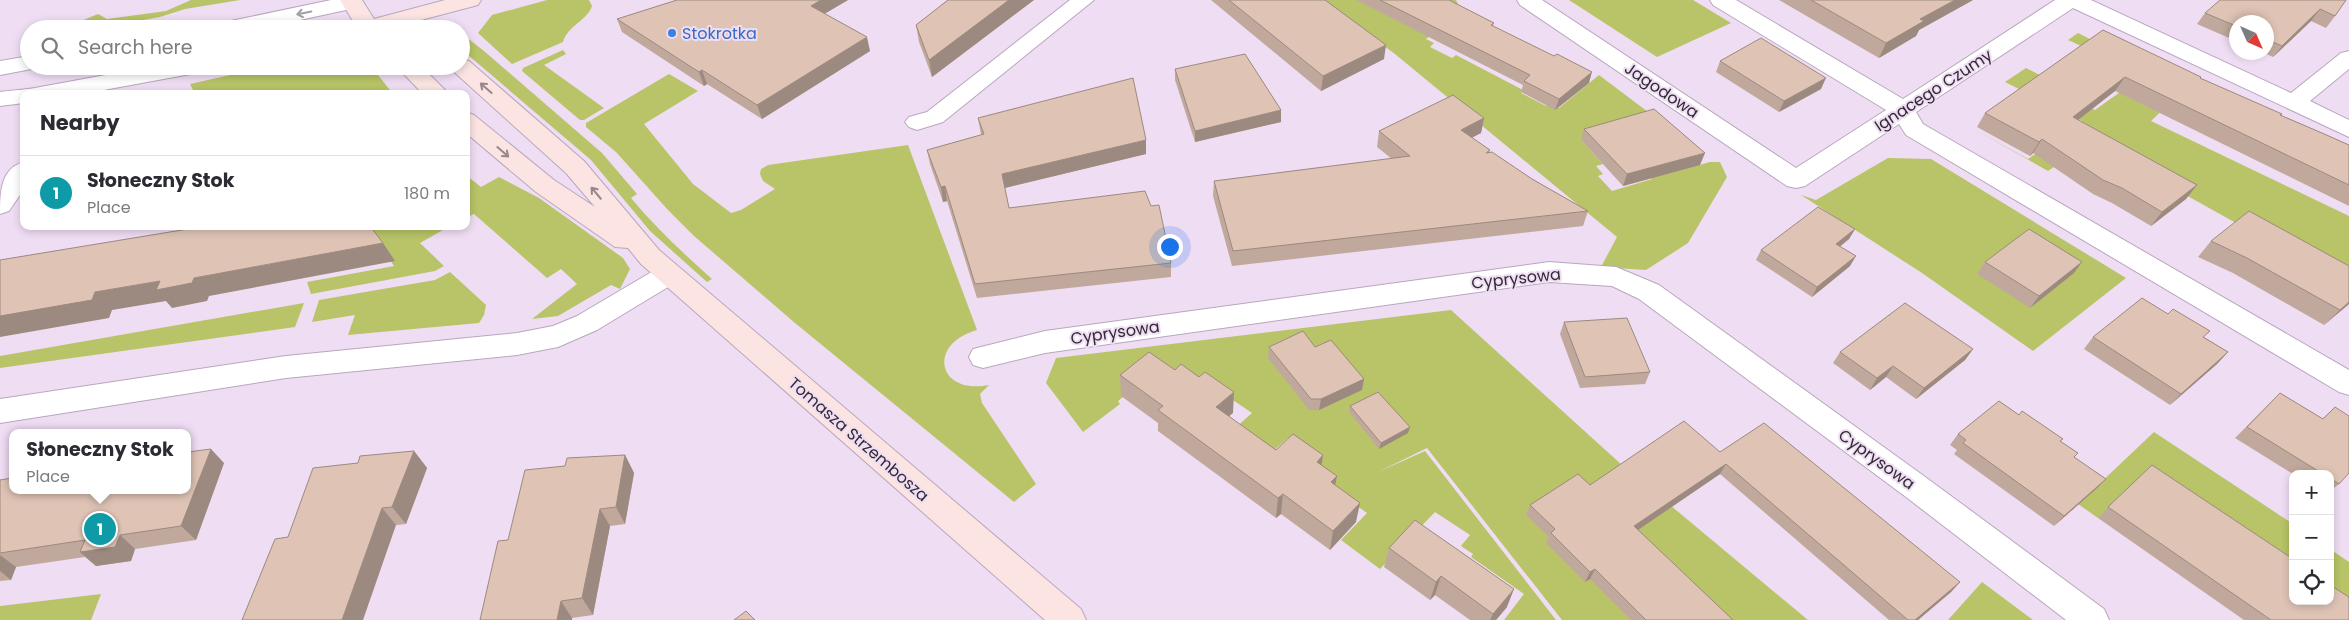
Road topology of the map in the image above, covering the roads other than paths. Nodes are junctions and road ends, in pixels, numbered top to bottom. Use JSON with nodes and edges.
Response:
{"nodes":[{"id":1,"x":470,"y":0,"type":"edge"},
{"id":2,"x":1083,"y":0,"type":"edge"},
{"id":3,"x":1528,"y":0,"type":"edge"},
{"id":4,"x":1721,"y":0,"type":"edge"},
{"id":5,"x":2070,"y":0,"type":"edge"},
{"id":6,"x":2074,"y":0,"type":"edge"},
{"id":7,"x":354,"y":1,"type":"edge"},
{"id":8,"x":415,"y":15,"type":"edge"},
{"id":9,"x":267,"y":20,"type":"edge"},
{"id":10,"x":363,"y":20,"type":"edge"},
{"id":11,"x":397,"y":20,"type":"edge"},
{"id":12,"x":2349,"y":58,"type":"edge"},
{"id":13,"x":20,"y":65,"type":"edge"},
{"id":14,"x":0,"y":68,"type":"edge"},
{"id":15,"x":470,"y":74,"type":"edge"},
{"id":16,"x":146,"y":75,"type":"edge"},
{"id":17,"x":417,"y":75,"type":"edge"},
{"id":18,"x":62,"y":90,"type":"edge"},
{"id":19,"x":433,"y":90,"type":"edge"},
{"id":20,"x":20,"y":96,"type":"edge"},
{"id":21,"x":0,"y":99,"type":"edge"},
{"id":22,"x":2293,"y":103,"type":"junction"},
{"id":23,"x":1903,"y":111,"type":"junction"},
{"id":24,"x":917,"y":122,"type":"dead end"},
{"id":25,"x":470,"y":123,"type":"edge"},
{"id":26,"x":2349,"y":129,"type":"edge"},
{"id":27,"x":20,"y":176,"type":"edge"},
{"id":28,"x":1796,"y":180,"type":"joint"},
{"id":29,"x":0,"y":205,"type":"edge"},
{"id":30,"x":660,"y":266,"type":"junction"},
{"id":31,"x":983,"y":357,"type":"dead end"},
{"id":32,"x":2349,"y":384,"type":"edge"},
{"id":33,"x":0,"y":411,"type":"edge"},
{"id":34,"x":1069,"y":620,"type":"edge"},
{"id":35,"x":2092,"y":620,"type":"edge"}],
"edges":[{"from":1,"to":8,"type":"street"},
{"from":2,"to":24,"type":"street"},
{"from":3,"to":28,"type":"street","name":"Jagodowa"},
{"from":4,"to":23,"type":"street"},
{"from":5,"to":23,"type":"street","name":"Ignacego Czumy"},
{"from":6,"to":22,"type":"street"},
{"from":7,"to":9,"type":"street","one_way":true},
{"from":7,"to":10,"type":"street"},
{"from":8,"to":11,"type":"street"},
{"from":12,"to":22,"type":"street"},
{"from":13,"to":14,"type":"street"},
{"from":30,"to":15,"type":"street","name":"Tomasza Strzembosza","one_way":true},
{"from":16,"to":18,"type":"street"},
{"from":17,"to":19,"type":"street"},
{"from":20,"to":21,"type":"street"},
{"from":22,"to":26,"type":"street"},
{"from":23,"to":28,"type":"street","name":"Ignacego Czumy"},
{"from":23,"to":32,"type":"street"},
{"from":25,"to":30,"type":"street","name":"Tomasza Strzembosza","one_way":true},
{"from":27,"to":29,"type":"street"},
{"from":30,"to":33,"type":"street"},
{"from":30,"to":34,"type":"street","name":"Tomasza Strzembosza"},
{"from":31,"to":35,"type":"street","name":"Cyprysowa"}]}
